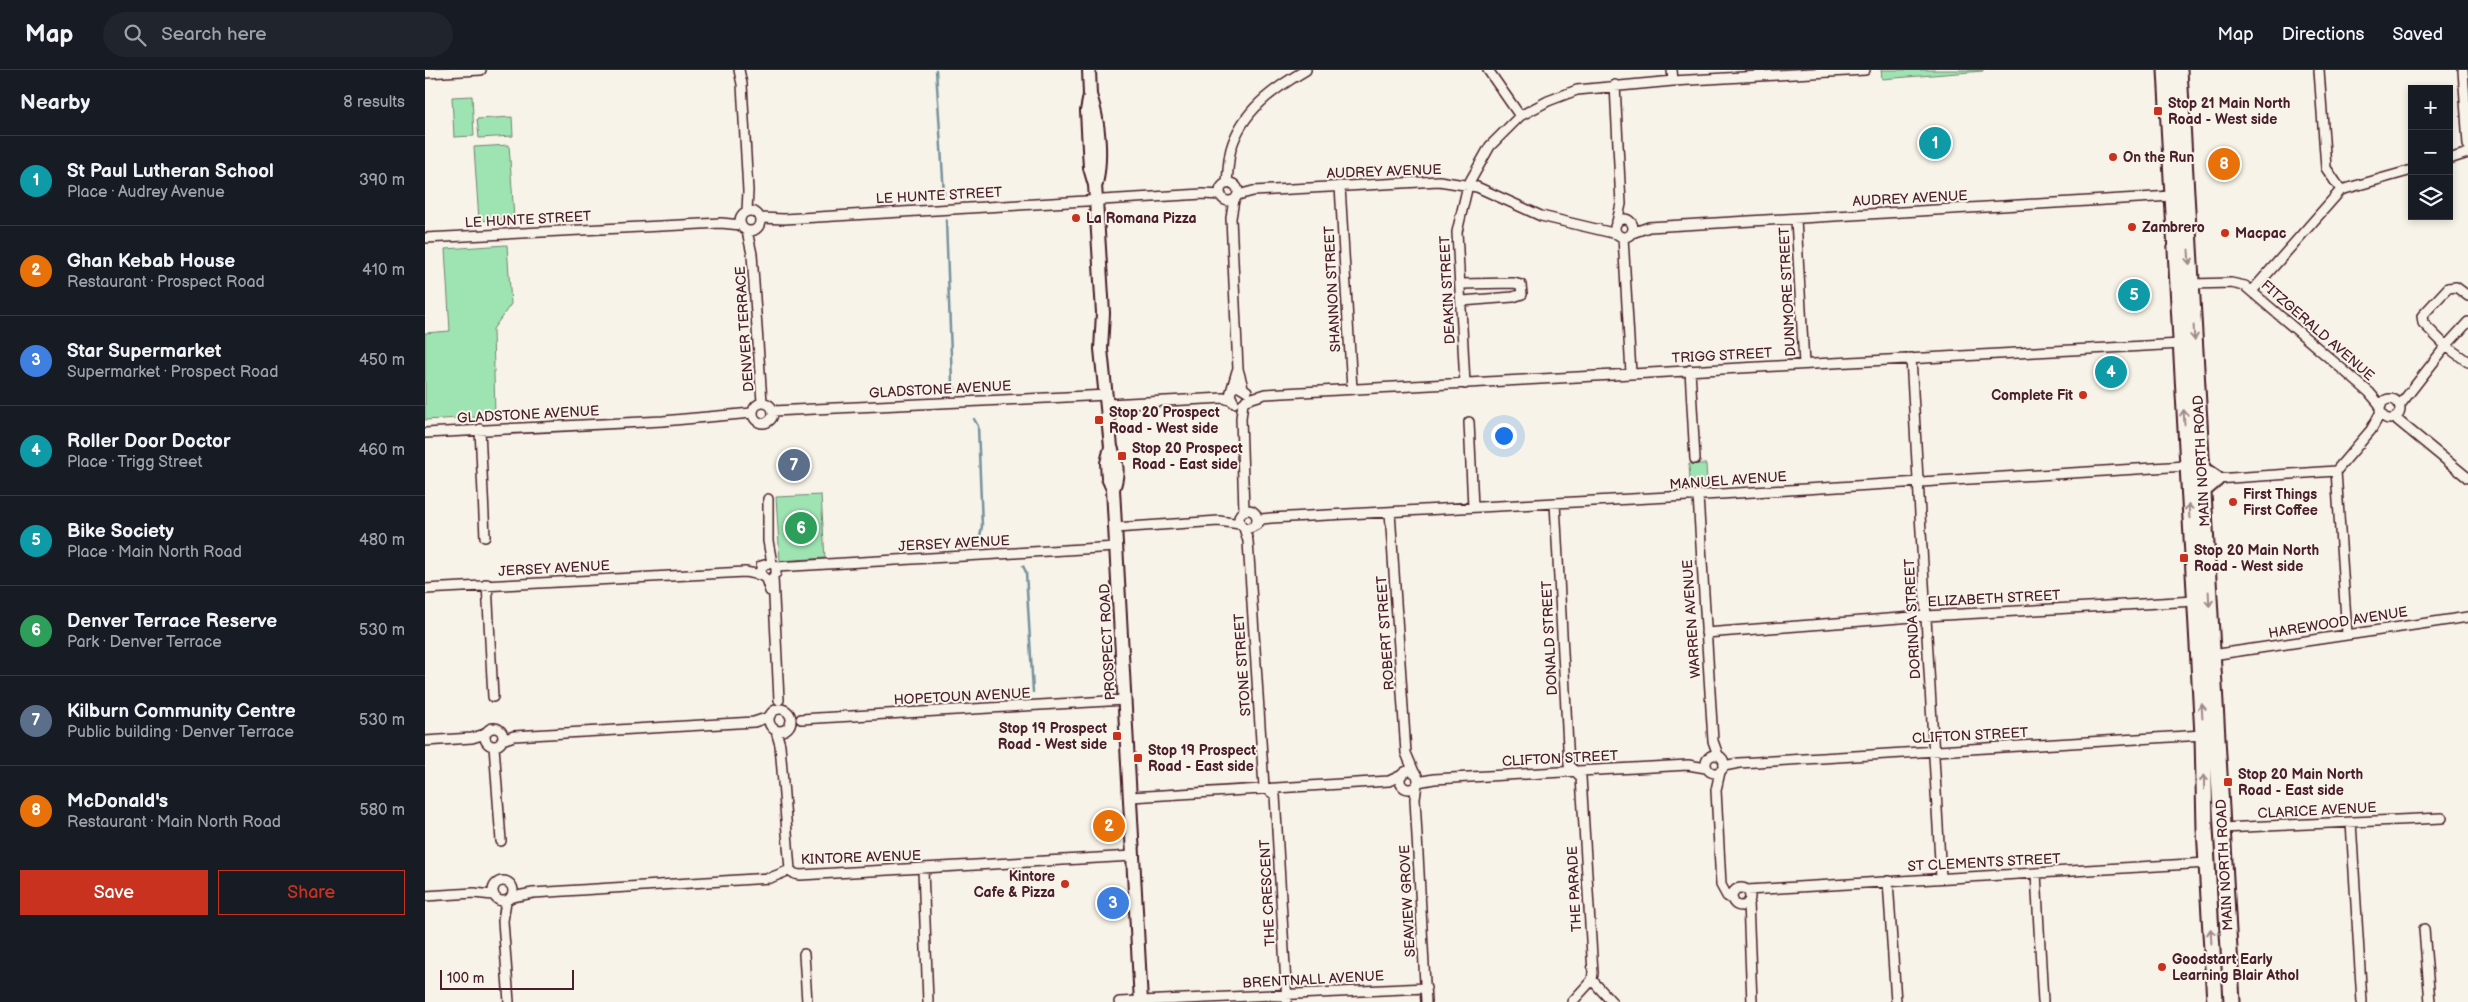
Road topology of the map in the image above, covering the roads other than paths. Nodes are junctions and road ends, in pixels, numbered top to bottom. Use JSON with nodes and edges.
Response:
{"nodes":[{"id":1,"x":481,"y":70,"type":"edge"},
{"id":2,"x":739,"y":70,"type":"edge"},
{"id":3,"x":745,"y":70,"type":"edge"},
{"id":4,"x":1089,"y":70,"type":"edge"},
{"id":5,"x":1306,"y":70,"type":"edge"},
{"id":6,"x":1488,"y":70,"type":"edge"},
{"id":7,"x":1672,"y":70,"type":"edge"},
{"id":8,"x":1865,"y":70,"type":"edge"},
{"id":9,"x":2166,"y":70,"type":"edge"},
{"id":10,"x":2179,"y":70,"type":"edge"},
{"id":11,"x":2319,"y":70,"type":"edge"},
{"id":12,"x":2463,"y":70,"type":"edge"},
{"id":13,"x":425,"y":73,"type":"edge"},
{"id":14,"x":1673,"y":81,"type":"junction"},
{"id":15,"x":742,"y":84,"type":"junction"},
{"id":16,"x":1615,"y":85,"type":"junction"},
{"id":17,"x":1520,"y":116,"type":"junction"},
{"id":18,"x":2468,"y":145,"type":"edge"},
{"id":19,"x":2468,"y":153,"type":"edge"},
{"id":20,"x":2453,"y":158,"type":"edge"},
{"id":21,"x":2408,"y":171,"type":"edge"},
{"id":22,"x":1468,"y":185,"type":"junction"},
{"id":23,"x":1340,"y":186,"type":"junction"},
{"id":24,"x":2341,"y":190,"type":"junction"},
{"id":25,"x":1229,"y":192,"type":"junction"},
{"id":26,"x":2179,"y":196,"type":"junction"},
{"id":27,"x":1096,"y":200,"type":"junction"},
{"id":28,"x":1621,"y":204,"type":"junction"},
{"id":29,"x":1797,"y":219,"type":"junction"},
{"id":30,"x":750,"y":221,"type":"junction"},
{"id":31,"x":1630,"y":222,"type":"junction"},
{"id":32,"x":1649,"y":227,"type":"junction"},
{"id":33,"x":1622,"y":232,"type":"junction"},
{"id":34,"x":425,"y":238,"type":"edge"},
{"id":35,"x":1461,"y":284,"type":"junction"},
{"id":36,"x":2184,"y":285,"type":"junction"},
{"id":37,"x":2253,"y":291,"type":"junction"},
{"id":38,"x":2468,"y":296,"type":"edge"},
{"id":39,"x":1462,"y":301,"type":"junction"},
{"id":40,"x":2468,"y":322,"type":"edge"},
{"id":41,"x":2181,"y":344,"type":"junction"},
{"id":42,"x":2446,"y":346,"type":"junction"},
{"id":43,"x":1911,"y":358,"type":"junction"},
{"id":44,"x":2468,"y":362,"type":"edge"},
{"id":45,"x":1804,"y":364,"type":"junction"},
{"id":46,"x":1237,"y":369,"type":"junction"},
{"id":47,"x":1690,"y":370,"type":"junction"},
{"id":48,"x":1631,"y":373,"type":"junction"},
{"id":49,"x":1465,"y":384,"type":"junction"},
{"id":50,"x":1232,"y":389,"type":"junction"},
{"id":51,"x":1352,"y":389,"type":"junction"},
{"id":52,"x":1241,"y":397,"type":"junction"},
{"id":53,"x":1213,"y":398,"type":"junction"},
{"id":54,"x":1108,"y":399,"type":"junction"},
{"id":55,"x":763,"y":402,"type":"junction"},
{"id":56,"x":2391,"y":409,"type":"junction"},
{"id":57,"x":773,"y":411,"type":"junction"},
{"id":58,"x":752,"y":413,"type":"junction"},
{"id":59,"x":1469,"y":422,"type":"dead end"},
{"id":60,"x":480,"y":430,"type":"junction"},
{"id":61,"x":425,"y":433,"type":"edge"},
{"id":62,"x":1695,"y":458,"type":"dead end"},
{"id":63,"x":2196,"y":467,"type":"junction"},
{"id":64,"x":2336,"y":472,"type":"junction"},
{"id":65,"x":2468,"y":478,"type":"edge"},
{"id":66,"x":2216,"y":480,"type":"junction"},
{"id":67,"x":1917,"y":481,"type":"junction"},
{"id":68,"x":2203,"y":490,"type":"junction"},
{"id":69,"x":1698,"y":496,"type":"junction"},
{"id":70,"x":768,"y":499,"type":"dead end"},
{"id":71,"x":1555,"y":503,"type":"junction"},
{"id":72,"x":1473,"y":507,"type":"junction"},
{"id":73,"x":1248,"y":512,"type":"junction"},
{"id":74,"x":1390,"y":512,"type":"junction"},
{"id":75,"x":1271,"y":518,"type":"junction"},
{"id":76,"x":1219,"y":521,"type":"junction"},
{"id":77,"x":1248,"y":526,"type":"junction"},
{"id":78,"x":1115,"y":528,"type":"junction"},
{"id":79,"x":485,"y":537,"type":"dead end"},
{"id":80,"x":1116,"y":547,"type":"junction"},
{"id":81,"x":768,"y":571,"type":"junction"},
{"id":82,"x":487,"y":584,"type":"junction"},
{"id":83,"x":425,"y":589,"type":"edge"},
{"id":84,"x":2195,"y":601,"type":"junction"},
{"id":85,"x":1926,"y":616,"type":"junction"},
{"id":86,"x":2468,"y":617,"type":"edge"},
{"id":87,"x":1705,"y":633,"type":"junction"},
{"id":88,"x":2347,"y":634,"type":"junction"},
{"id":89,"x":2212,"y":654,"type":"junction"},
{"id":90,"x":493,"y":697,"type":"dead end"},
{"id":91,"x":1125,"y":700,"type":"junction"},
{"id":92,"x":779,"y":713,"type":"junction"},
{"id":93,"x":801,"y":719,"type":"junction"},
{"id":94,"x":754,"y":722,"type":"junction"},
{"id":95,"x":780,"y":729,"type":"junction"},
{"id":96,"x":2210,"y":734,"type":"junction"},
{"id":97,"x":502,"y":736,"type":"junction"},
{"id":98,"x":485,"y":738,"type":"junction"},
{"id":99,"x":425,"y":741,"type":"edge"},
{"id":100,"x":494,"y":746,"type":"junction"},
{"id":101,"x":1933,"y":751,"type":"junction"},
{"id":102,"x":1715,"y":763,"type":"junction"},
{"id":103,"x":1573,"y":770,"type":"junction"},
{"id":104,"x":1412,"y":777,"type":"junction"},
{"id":105,"x":1389,"y":781,"type":"junction"},
{"id":106,"x":1404,"y":787,"type":"junction"},
{"id":107,"x":1264,"y":788,"type":"junction"},
{"id":108,"x":1131,"y":796,"type":"junction"},
{"id":109,"x":1415,"y":799,"type":"junction"},
{"id":110,"x":2442,"y":818,"type":"dead end"},
{"id":111,"x":2351,"y":822,"type":"junction"},
{"id":112,"x":2222,"y":828,"type":"junction"},
{"id":113,"x":2205,"y":829,"type":"junction"},
{"id":114,"x":501,"y":841,"type":"dead end"},
{"id":115,"x":1133,"y":856,"type":"junction"},
{"id":116,"x":2207,"y":864,"type":"junction"},
{"id":117,"x":923,"y":869,"type":"junction"},
{"id":118,"x":790,"y":870,"type":"junction"},
{"id":119,"x":2036,"y":873,"type":"junction"},
{"id":120,"x":1941,"y":878,"type":"junction"},
{"id":121,"x":1721,"y":880,"type":"junction"},
{"id":122,"x":1888,"y":881,"type":"junction"},
{"id":123,"x":1736,"y":890,"type":"junction"},
{"id":124,"x":502,"y":895,"type":"junction"},
{"id":125,"x":425,"y":896,"type":"edge"},
{"id":126,"x":1748,"y":897,"type":"junction"},
{"id":127,"x":1736,"y":902,"type":"junction"},
{"id":128,"x":1748,"y":920,"type":"junction"},
{"id":129,"x":2424,"y":929,"type":"dead end"},
{"id":130,"x":804,"y":954,"type":"dead end"},
{"id":131,"x":1592,"y":980,"type":"junction"},
{"id":132,"x":1426,"y":988,"type":"junction"},
{"id":133,"x":1287,"y":998,"type":"edge"},
{"id":134,"x":1141,"y":1001,"type":"edge"},
{"id":135,"x":509,"y":1002,"type":"edge"},
{"id":136,"x":807,"y":1002,"type":"edge"},
{"id":137,"x":928,"y":1002,"type":"edge"},
{"id":138,"x":1119,"y":1002,"type":"edge"},
{"id":139,"x":1427,"y":1002,"type":"edge"},
{"id":140,"x":1572,"y":1002,"type":"edge"},
{"id":141,"x":1612,"y":1002,"type":"edge"},
{"id":142,"x":1753,"y":1002,"type":"edge"},
{"id":143,"x":1896,"y":1002,"type":"edge"},
{"id":144,"x":2043,"y":1002,"type":"edge"},
{"id":145,"x":2215,"y":1002,"type":"edge"},
{"id":146,"x":2232,"y":1002,"type":"edge"},
{"id":147,"x":2362,"y":1002,"type":"edge"},
{"id":148,"x":2430,"y":1002,"type":"edge"}],
"edges":[{"from":1,"to":13,"type":"street"},
{"from":2,"to":15,"type":"street","name":"DENVER TERRACE"},
{"from":3,"to":15,"type":"street","name":"DENVER TERRACE"},
{"from":4,"to":27,"type":"main road","name":"PROSPECT ROAD"},
{"from":5,"to":25,"type":"street"},
{"from":6,"to":17,"type":"street"},
{"from":7,"to":14,"type":"street"},
{"from":8,"to":14,"type":"street","name":"DEAKIN STREET"},
{"from":9,"to":26,"type":"highway","name":"MAIN NORTH ROAD"},
{"from":10,"to":26,"type":"highway","name":"MAIN NORTH ROAD"},
{"from":11,"to":24,"type":"street"},
{"from":12,"to":18,"type":"street"},
{"from":14,"to":16,"type":"street","name":"DEAKIN STREET"},
{"from":15,"to":30,"type":"street","name":"DENVER TERRACE"},
{"from":16,"to":17,"type":"street","name":"DEAKIN STREET"},
{"from":16,"to":28,"type":"street"},
{"from":17,"to":22,"type":"street","name":"DEAKIN STREET"},
{"from":19,"to":20,"type":"street"},
{"from":21,"to":24,"type":"street"},
{"from":22,"to":23,"type":"street","name":"AUDREY AVENUE"},
{"from":22,"to":33,"type":"street","name":"AUDREY AVENUE"},
{"from":22,"to":35,"type":"street","name":"DEAKIN STREET"},
{"from":23,"to":25,"type":"street","name":"AUDREY AVENUE"},
{"from":23,"to":51,"type":"street","name":"SHANNON STREET"},
{"from":24,"to":37,"type":"street"},
{"from":25,"to":27,"type":"street","name":"AUDREY AVENUE"},
{"from":25,"to":46,"type":"street"},
{"from":26,"to":29,"type":"street","name":"AUDREY AVENUE"},
{"from":26,"to":36,"type":"highway","name":"MAIN NORTH ROAD"},
{"from":27,"to":30,"type":"street","name":"LE HUNTE STREET"},
{"from":27,"to":54,"type":"main road","name":"PROSPECT ROAD"},
{"from":28,"to":31,"type":"street"},
{"from":28,"to":33,"type":"street"},
{"from":29,"to":32,"type":"street","name":"AUDREY AVENUE"},
{"from":29,"to":45,"type":"street","name":"DUNMORE STREET"},
{"from":30,"to":34,"type":"street","name":"LE HUNTE STREET"},
{"from":30,"to":55,"type":"street","name":"DENVER TERRACE"},
{"from":31,"to":32,"type":"street","name":"AUDREY AVENUE"},
{"from":31,"to":33,"type":"street"},
{"from":31,"to":33,"type":"street"},
{"from":32,"to":33,"type":"street","name":"AUDREY AVENUE"},
{"from":33,"to":48,"type":"street"},
{"from":35,"to":39,"type":"street","name":"DEAKIN STREET"},
{"from":35,"to":39,"type":"street"},
{"from":36,"to":37,"type":"street","name":"FITZGERALD AVENUE"},
{"from":36,"to":41,"type":"highway","name":"MAIN NORTH ROAD"},
{"from":36,"to":63,"type":"highway","name":"MAIN NORTH ROAD","one_way":true},
{"from":37,"to":56,"type":"street","name":"FITZGERALD AVENUE"},
{"from":38,"to":42,"type":"street"},
{"from":39,"to":49,"type":"street","name":"DEAKIN STREET"},
{"from":40,"to":42,"type":"street"},
{"from":41,"to":43,"type":"street","name":"TRIGG STREET"},
{"from":63,"to":41,"type":"highway","name":"MAIN NORTH ROAD","one_way":true},
{"from":42,"to":44,"type":"street"},
{"from":42,"to":56,"type":"street"},
{"from":43,"to":45,"type":"street","name":"TRIGG STREET"},
{"from":43,"to":67,"type":"street","name":"DORINDA STREET"},
{"from":45,"to":47,"type":"street","name":"TRIGG STREET"},
{"from":46,"to":50,"type":"street"},
{"from":46,"to":52,"type":"street"},
{"from":47,"to":48,"type":"street","name":"TRIGG STREET"},
{"from":47,"to":62,"type":"street"},
{"from":48,"to":49,"type":"street","name":"TRIGG STREET"},
{"from":49,"to":51,"type":"street","name":"TRIGG STREET"},
{"from":50,"to":52,"type":"street","name":"TRIGG STREET"},
{"from":50,"to":52,"type":"street"},
{"from":50,"to":53,"type":"street","name":"TRIGG STREET"},
{"from":51,"to":52,"type":"street","name":"TRIGG STREET"},
{"from":52,"to":53,"type":"street","name":"TRIGG STREET"},
{"from":52,"to":73,"type":"street"},
{"from":53,"to":54,"type":"street","name":"TRIGG STREET"},
{"from":54,"to":57,"type":"street","name":"GLADSTONE AVENUE"},
{"from":54,"to":78,"type":"main road","name":"PROSPECT ROAD"},
{"from":55,"to":57,"type":"street"},
{"from":55,"to":58,"type":"street"},
{"from":56,"to":64,"type":"street"},
{"from":56,"to":65,"type":"street","name":"FITZGERALD AVENUE"},
{"from":57,"to":58,"type":"street"},
{"from":58,"to":60,"type":"street","name":"GLADSTONE AVENUE"},
{"from":59,"to":72,"type":"street"},
{"from":60,"to":61,"type":"street","name":"GLADSTONE AVENUE"},
{"from":60,"to":79,"type":"street"},
{"from":63,"to":66,"type":"highway"},
{"from":63,"to":67,"type":"street","name":"MANUEL AVENUE"},
{"from":63,"to":68,"type":"highway","name":"MAIN NORTH ROAD"},
{"from":84,"to":63,"type":"highway","name":"MAIN NORTH ROAD","one_way":true},
{"from":64,"to":66,"type":"street"},
{"from":64,"to":88,"type":"street"},
{"from":66,"to":68,"type":"highway"},
{"from":67,"to":69,"type":"street","name":"MANUEL AVENUE"},
{"from":67,"to":85,"type":"street","name":"DORINDA STREET"},
{"from":68,"to":89,"type":"highway","name":"MAIN NORTH ROAD","one_way":true},
{"from":69,"to":71,"type":"street","name":"MANUEL AVENUE"},
{"from":69,"to":87,"type":"street","name":"WARREN AVENUE"},
{"from":70,"to":81,"type":"street"},
{"from":71,"to":72,"type":"street","name":"MANUEL AVENUE"},
{"from":71,"to":103,"type":"street","name":"DONALD STREET"},
{"from":72,"to":74,"type":"street","name":"MANUEL AVENUE"},
{"from":73,"to":75,"type":"street","name":"MANUEL AVENUE"},
{"from":73,"to":76,"type":"street"},
{"from":73,"to":77,"type":"street"},
{"from":73,"to":77,"type":"street"},
{"from":74,"to":75,"type":"street","name":"MANUEL AVENUE"},
{"from":74,"to":104,"type":"street","name":"ROBERT STREET"},
{"from":75,"to":77,"type":"street","name":"MANUEL AVENUE"},
{"from":76,"to":77,"type":"street"},
{"from":76,"to":78,"type":"street"},
{"from":77,"to":107,"type":"street","name":"STONE STREET"},
{"from":78,"to":80,"type":"main road","name":"PROSPECT ROAD"},
{"from":80,"to":81,"type":"street","name":"JERSEY AVENUE"},
{"from":80,"to":91,"type":"main road","name":"PROSPECT ROAD"},
{"from":81,"to":82,"type":"street","name":"JERSEY AVENUE"},
{"from":81,"to":92,"type":"street"},
{"from":82,"to":83,"type":"street","name":"JERSEY AVENUE"},
{"from":82,"to":90,"type":"street"},
{"from":84,"to":85,"type":"street","name":"ELIZABETH STREET"},
{"from":96,"to":84,"type":"highway","name":"MAIN NORTH ROAD","one_way":true},
{"from":85,"to":87,"type":"street","name":"ELIZABETH STREET"},
{"from":85,"to":101,"type":"street","name":"DORINDA STREET"},
{"from":86,"to":88,"type":"street","name":"HAREWOOD AVENUE"},
{"from":87,"to":102,"type":"street","name":"WARREN AVENUE"},
{"from":88,"to":89,"type":"street","name":"HAREWOOD AVENUE"},
{"from":89,"to":96,"type":"highway","name":"MAIN NORTH ROAD"},
{"from":91,"to":93,"type":"street","name":"HOPETOUN AVENUE"},
{"from":91,"to":108,"type":"main road","name":"PROSPECT ROAD"},
{"from":92,"to":93,"type":"street","name":"HOPETOUN AVENUE"},
{"from":92,"to":94,"type":"street"},
{"from":92,"to":95,"type":"street"},
{"from":92,"to":95,"type":"street"},
{"from":93,"to":95,"type":"street","name":"HOPETOUN AVENUE"},
{"from":94,"to":95,"type":"street"},
{"from":94,"to":97,"type":"street"},
{"from":95,"to":118,"type":"street"},
{"from":96,"to":101,"type":"street","name":"CLIFTON STREET"},
{"from":96,"to":112,"type":"highway","name":"MAIN NORTH ROAD"},
{"from":113,"to":96,"type":"highway","name":"MAIN NORTH ROAD","one_way":true},
{"from":97,"to":98,"type":"street"},
{"from":97,"to":100,"type":"street"},
{"from":98,"to":99,"type":"street"},
{"from":98,"to":100,"type":"street"},
{"from":100,"to":114,"type":"street"},
{"from":101,"to":102,"type":"street","name":"CLIFTON STREET"},
{"from":101,"to":120,"type":"street","name":"DORINDA STREET"},
{"from":102,"to":103,"type":"street","name":"CLIFTON STREET"},
{"from":102,"to":121,"type":"street","name":"WARREN AVENUE"},
{"from":103,"to":104,"type":"street","name":"CLIFTON STREET"},
{"from":103,"to":131,"type":"street","name":"THE PARADE"},
{"from":104,"to":105,"type":"street"},
{"from":104,"to":106,"type":"street"},
{"from":104,"to":106,"type":"street"},
{"from":104,"to":109,"type":"street","name":"SEAVIEW GROVE"},
{"from":105,"to":106,"type":"street"},
{"from":105,"to":107,"type":"street"},
{"from":106,"to":109,"type":"street"},
{"from":107,"to":108,"type":"street"},
{"from":107,"to":133,"type":"street","name":"THE CRESCENT"},
{"from":108,"to":115,"type":"main road","name":"PROSPECT ROAD"},
{"from":109,"to":132,"type":"street","name":"SEAVIEW GROVE"},
{"from":110,"to":111,"type":"street","name":"CLARICE AVENUE"},
{"from":111,"to":112,"type":"street","name":"CLARICE AVENUE"},
{"from":111,"to":147,"type":"street"},
{"from":112,"to":113,"type":"highway"},
{"from":112,"to":146,"type":"highway","name":"MAIN NORTH ROAD"},
{"from":113,"to":116,"type":"highway","name":"MAIN NORTH ROAD"},
{"from":115,"to":117,"type":"street","name":"KINTORE AVENUE"},
{"from":115,"to":134,"type":"main road","name":"PROSPECT ROAD"},
{"from":116,"to":119,"type":"street","name":"ST CLEMENTS STREET"},
{"from":145,"to":116,"type":"highway","name":"MAIN NORTH ROAD","one_way":true},
{"from":117,"to":118,"type":"street","name":"KINTORE AVENUE"},
{"from":117,"to":137,"type":"street"},
{"from":118,"to":124,"type":"street","name":"KINTORE AVENUE"},
{"from":119,"to":120,"type":"street","name":"ST CLEMENTS STREET"},
{"from":119,"to":144,"type":"street"},
{"from":120,"to":122,"type":"street","name":"ST CLEMENTS STREET"},
{"from":121,"to":123,"type":"street"},
{"from":121,"to":127,"type":"street","name":"WARREN AVENUE"},
{"from":122,"to":126,"type":"street","name":"ST CLEMENTS STREET"},
{"from":122,"to":143,"type":"street"},
{"from":123,"to":126,"type":"street"},
{"from":123,"to":127,"type":"street"},
{"from":124,"to":125,"type":"street","name":"KINTORE AVENUE"},
{"from":124,"to":135,"type":"street"},
{"from":126,"to":127,"type":"street"},
{"from":126,"to":128,"type":"street"},
{"from":127,"to":128,"type":"street","name":"WARREN AVENUE"},
{"from":128,"to":142,"type":"street"},
{"from":129,"to":148,"type":"street"},
{"from":130,"to":136,"type":"street"},
{"from":131,"to":140,"type":"street"},
{"from":131,"to":141,"type":"street"},
{"from":132,"to":133,"type":"street","name":"BRENTNALL AVENUE"},
{"from":132,"to":139,"type":"street","name":"SEAVIEW GROVE"},
{"from":133,"to":134,"type":"street","name":"BRENTNALL AVENUE"},
{"from":134,"to":138,"type":"street","name":"BRENTNALL AVENUE"}]}
